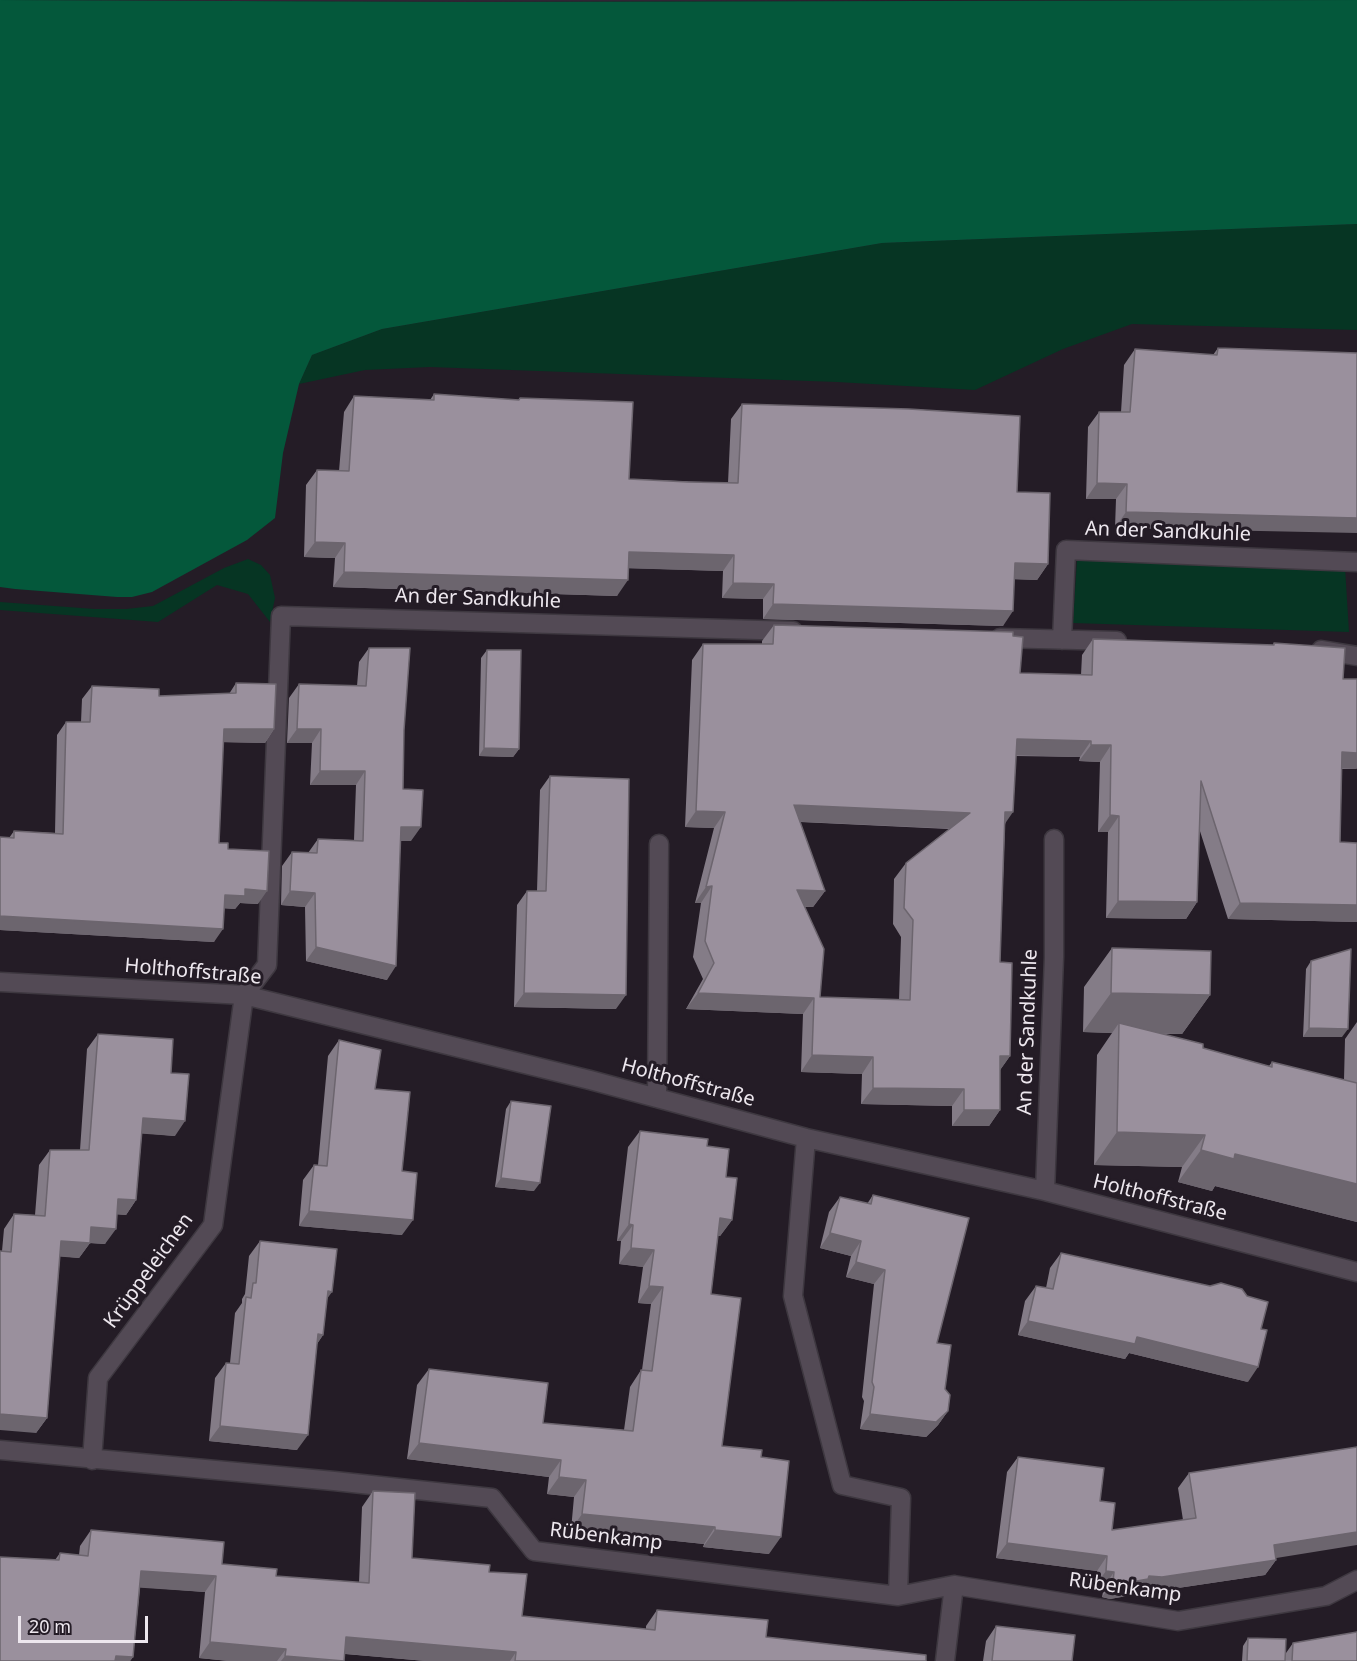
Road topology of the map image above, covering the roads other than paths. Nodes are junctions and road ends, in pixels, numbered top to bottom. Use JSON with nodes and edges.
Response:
{"nodes":[{"id":1,"x":1357,"y":562,"type":"edge"},
{"id":2,"x":812,"y":632,"type":"edge"},
{"id":3,"x":979,"y":637,"type":"edge"},
{"id":4,"x":1062,"y":640,"type":"junction"},
{"id":5,"x":1132,"y":642,"type":"edge"},
{"id":6,"x":1306,"y":648,"type":"edge"},
{"id":7,"x":1357,"y":656,"type":"edge"},
{"id":8,"x":1054,"y":839,"type":"dead end"},
{"id":9,"x":659,"y":844,"type":"dead end"},
{"id":10,"x":0,"y":982,"type":"edge"},
{"id":11,"x":244,"y":995,"type":"junction"},
{"id":12,"x":657,"y":1098,"type":"junction"},
{"id":13,"x":806,"y":1138,"type":"junction"},
{"id":14,"x":1044,"y":1191,"type":"junction"},
{"id":15,"x":1357,"y":1272,"type":"edge"},
{"id":16,"x":0,"y":1450,"type":"edge"},
{"id":17,"x":92,"y":1460,"type":"junction"},
{"id":18,"x":1357,"y":1580,"type":"edge"},
{"id":19,"x":954,"y":1585,"type":"junction"},
{"id":20,"x":898,"y":1596,"type":"junction"},
{"id":21,"x":945,"y":1661,"type":"edge"}],
"edges":[{"from":1,"to":4,"type":"street","name":"An der Sandkuhle"},
{"from":2,"to":11,"type":"street","name":"An der Sandkuhle"},
{"from":3,"to":4,"type":"street"},
{"from":4,"to":5,"type":"street"},
{"from":6,"to":7,"type":"street"},
{"from":8,"to":14,"type":"street","name":"An der Sandkuhle"},
{"from":9,"to":12,"type":"street"},
{"from":10,"to":11,"type":"street","name":"Holthoffstraße"},
{"from":11,"to":12,"type":"street","name":"Holthoffstraße"},
{"from":11,"to":17,"type":"street","name":"Krüppeleichen"},
{"from":12,"to":13,"type":"street","name":"Holthoffstraße"},
{"from":13,"to":14,"type":"street","name":"Holthoffstraße"},
{"from":13,"to":20,"type":"street"},
{"from":14,"to":15,"type":"street","name":"Holthoffstraße"},
{"from":16,"to":17,"type":"street"},
{"from":17,"to":20,"type":"street","name":"Rübenkamp"},
{"from":18,"to":19,"type":"street","name":"Rübenkamp"},
{"from":19,"to":20,"type":"street","name":"Rübenkamp"},
{"from":19,"to":21,"type":"street"}]}
